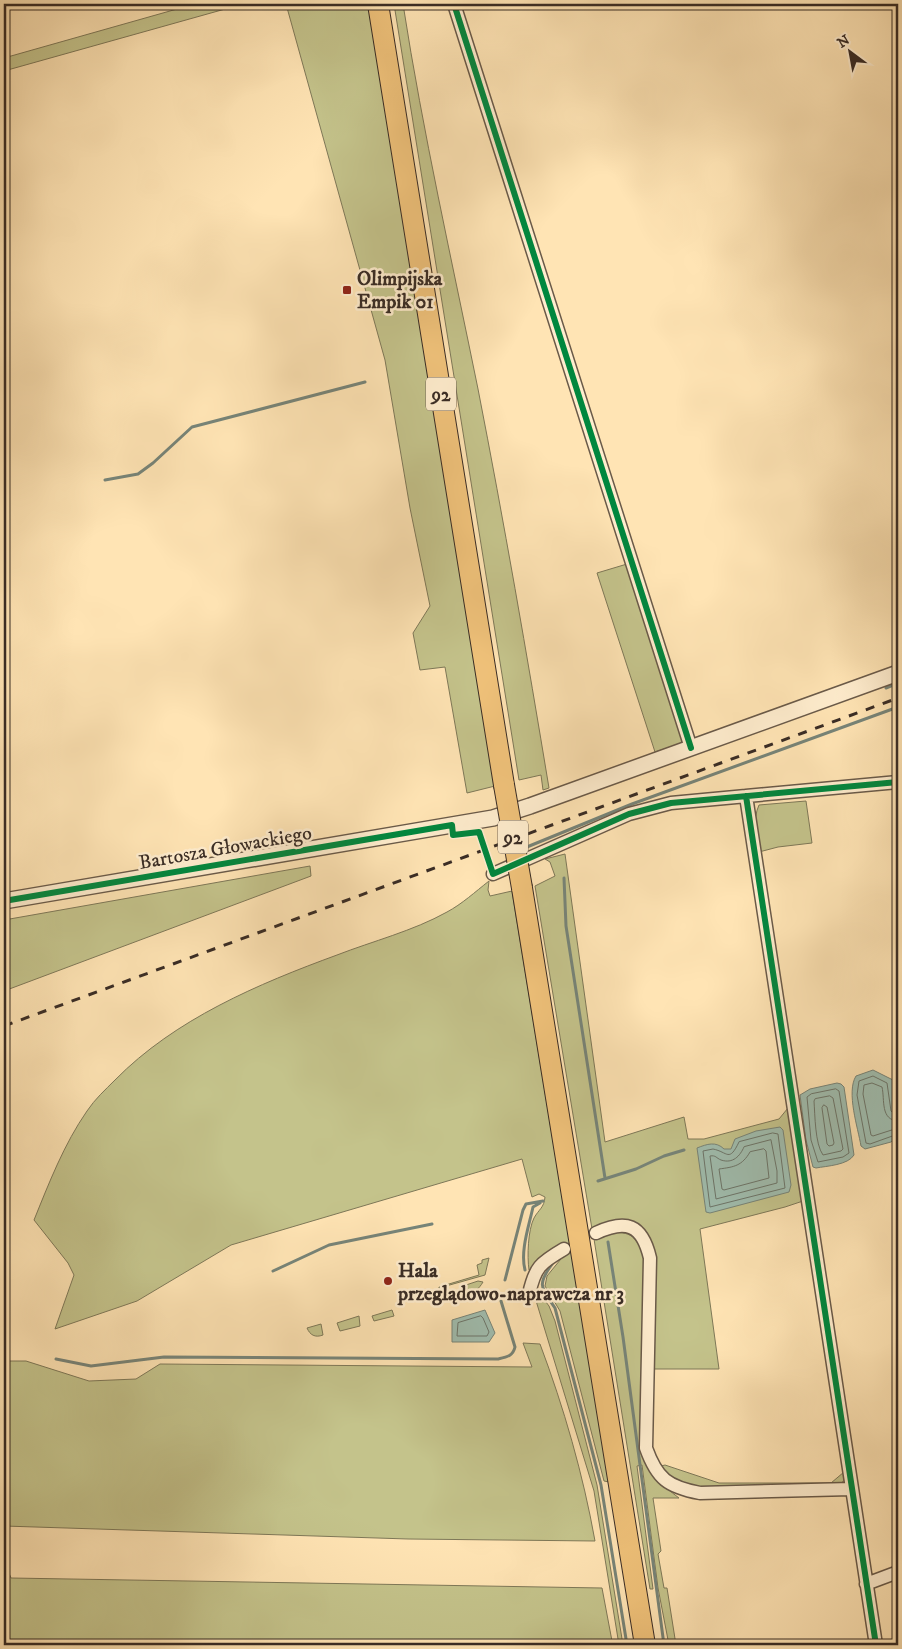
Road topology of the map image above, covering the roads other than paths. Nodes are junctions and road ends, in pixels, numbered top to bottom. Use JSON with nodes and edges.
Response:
{"nodes":[{"id":1,"x":378,"y":4,"type":"edge"},
{"id":2,"x":454,"y":4,"type":"edge"},
{"id":3,"x":898,"y":673,"type":"edge"},
{"id":4,"x":691,"y":748,"type":"junction"},
{"id":5,"x":898,"y":782,"type":"edge"},
{"id":6,"x":746,"y":796,"type":"junction"},
{"id":7,"x":493,"y":874,"type":"dead end"},
{"id":8,"x":4,"y":901,"type":"edge"},
{"id":9,"x":596,"y":1233,"type":"dead end"},
{"id":10,"x":564,"y":1249,"type":"dead end"},
{"id":11,"x":529,"y":1294,"type":"dead end"},
{"id":12,"x":851,"y":1489,"type":"junction"},
{"id":13,"x":898,"y":1572,"type":"edge"},
{"id":14,"x":866,"y":1584,"type":"junction"},
{"id":15,"x":645,"y":1645,"type":"edge"},
{"id":16,"x":876,"y":1645,"type":"edge"}],
"edges":[{"from":1,"to":15,"type":"main road","number":"92","bridge":true},
{"from":2,"to":4,"type":"street"},
{"from":3,"to":4,"type":"street","name":"Bartosza Głowackiego"},
{"from":4,"to":8,"type":"street","name":"Bartosza Głowackiego"},
{"from":5,"to":6,"type":"street"},
{"from":6,"to":7,"type":"street"},
{"from":6,"to":12,"type":"street"},
{"from":9,"to":12,"type":"street"},
{"from":10,"to":11,"type":"street"},
{"from":12,"to":14,"type":"street"},
{"from":13,"to":14,"type":"street"},
{"from":14,"to":16,"type":"street"}]}
